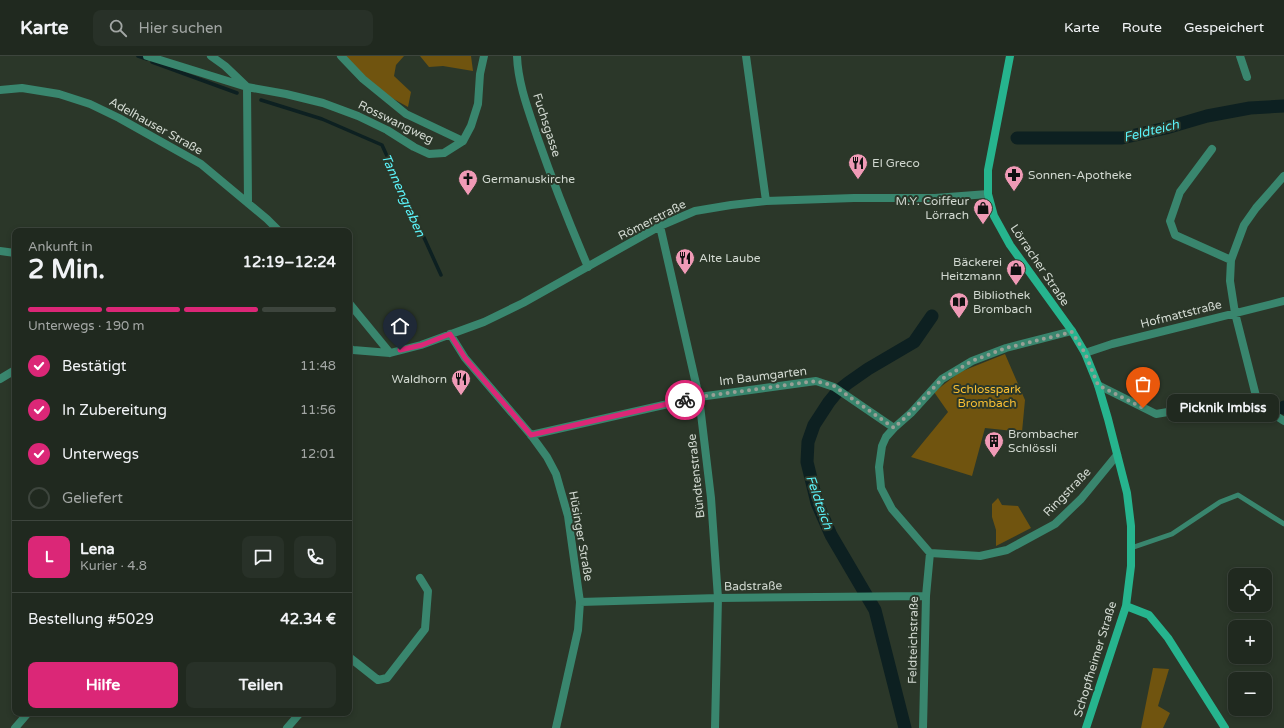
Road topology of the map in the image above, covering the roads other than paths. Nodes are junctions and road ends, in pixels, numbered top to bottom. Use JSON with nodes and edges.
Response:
{"nodes":[{"id":1,"x":147,"y":56,"type":"edge"},
{"id":2,"x":211,"y":56,"type":"edge"},
{"id":3,"x":341,"y":56,"type":"edge"},
{"id":4,"x":484,"y":56,"type":"edge"},
{"id":5,"x":517,"y":56,"type":"edge"},
{"id":6,"x":746,"y":56,"type":"edge"},
{"id":7,"x":1010,"y":56,"type":"edge"},
{"id":8,"x":1240,"y":56,"type":"edge"},
{"id":9,"x":1247,"y":77,"type":"dead end"},
{"id":10,"x":247,"y":87,"type":"junction"},
{"id":11,"x":0,"y":90,"type":"edge"},
{"id":12,"x":463,"y":142,"type":"junction"},
{"id":13,"x":1212,"y":149,"type":"dead end"},
{"id":14,"x":1284,"y":176,"type":"edge"},
{"id":15,"x":988,"y":194,"type":"junction"},
{"id":16,"x":766,"y":201,"type":"junction"},
{"id":17,"x":248,"y":203,"type":"junction"},
{"id":18,"x":660,"y":226,"type":"junction"},
{"id":19,"x":276,"y":228,"type":"edge"},
{"id":20,"x":0,"y":251,"type":"edge"},
{"id":21,"x":12,"y":253,"type":"edge"},
{"id":22,"x":1231,"y":260,"type":"junction"},
{"id":23,"x":588,"y":267,"type":"junction"},
{"id":24,"x":1284,"y":301,"type":"edge"},
{"id":25,"x":352,"y":307,"type":"edge"},
{"id":26,"x":1235,"y":314,"type":"junction"},
{"id":27,"x":1072,"y":332,"type":"junction"},
{"id":28,"x":450,"y":334,"type":"junction"},
{"id":29,"x":352,"y":350,"type":"edge"},
{"id":30,"x":390,"y":353,"type":"junction"},
{"id":31,"x":1085,"y":353,"type":"junction"},
{"id":32,"x":12,"y":372,"type":"edge"},
{"id":33,"x":0,"y":379,"type":"edge"},
{"id":34,"x":1098,"y":385,"type":"junction"},
{"id":35,"x":699,"y":397,"type":"junction"},
{"id":36,"x":1221,"y":403,"type":"dead end"},
{"id":37,"x":1284,"y":421,"type":"edge"},
{"id":38,"x":894,"y":428,"type":"junction"},
{"id":39,"x":531,"y":435,"type":"junction"},
{"id":40,"x":1117,"y":455,"type":"junction"},
{"id":41,"x":1284,"y":524,"type":"edge"},
{"id":42,"x":1131,"y":548,"type":"junction"},
{"id":43,"x":930,"y":553,"type":"junction"},
{"id":44,"x":420,"y":578,"type":"dead end"},
{"id":45,"x":926,"y":596,"type":"junction"},
{"id":46,"x":718,"y":598,"type":"junction"},
{"id":47,"x":580,"y":602,"type":"junction"},
{"id":48,"x":1126,"y":606,"type":"junction"},
{"id":49,"x":352,"y":659,"type":"edge"},
{"id":50,"x":25,"y":716,"type":"edge"},
{"id":51,"x":297,"y":716,"type":"edge"},
{"id":52,"x":15,"y":728,"type":"edge"},
{"id":53,"x":287,"y":728,"type":"edge"},
{"id":54,"x":556,"y":728,"type":"edge"},
{"id":55,"x":715,"y":728,"type":"edge"},
{"id":56,"x":923,"y":728,"type":"edge"},
{"id":57,"x":1086,"y":728,"type":"edge"},
{"id":58,"x":1226,"y":728,"type":"edge"}],
"edges":[{"from":1,"to":10,"type":"street","name":"Rosswangweg"},
{"from":2,"to":10,"type":"street"},
{"from":3,"to":12,"type":"street"},
{"from":4,"to":12,"type":"street"},
{"from":5,"to":23,"type":"street","name":"Fuchsgasse"},
{"from":6,"to":16,"type":"street"},
{"from":7,"to":15,"type":"main road","name":"Lörracher Straße"},
{"from":8,"to":9,"type":"street"},
{"from":10,"to":12,"type":"street","name":"Rosswangweg"},
{"from":10,"to":17,"type":"street"},
{"from":11,"to":17,"type":"street","name":"Adelhauser Straße"},
{"from":13,"to":22,"type":"street"},
{"from":14,"to":22,"type":"street"},
{"from":15,"to":16,"type":"street","name":"Römerstraße"},
{"from":15,"to":27,"type":"main road","name":"Lörracher Straße"},
{"from":16,"to":18,"type":"street","name":"Römerstraße"},
{"from":17,"to":19,"type":"street","name":"Adelhauser Straße"},
{"from":18,"to":23,"type":"street","name":"Römerstraße"},
{"from":18,"to":35,"type":"street","name":"Bündtenstraße"},
{"from":20,"to":21,"type":"street"},
{"from":22,"to":26,"type":"street"},
{"from":23,"to":28,"type":"street","name":"Römerstraße"},
{"from":24,"to":26,"type":"street","name":"Hofmattstraße"},
{"from":25,"to":30,"type":"street"},
{"from":26,"to":31,"type":"street","name":"Hofmattstraße"},
{"from":26,"to":37,"type":"street"},
{"from":27,"to":31,"type":"main road","name":"Lörracher Straße"},
{"from":27,"to":38,"type":"street"},
{"from":28,"to":30,"type":"street","name":"Römerstraße"},
{"from":28,"to":39,"type":"street","name":"Hüsinger Straße"},
{"from":29,"to":30,"type":"street","name":"Römerstraße"},
{"from":31,"to":34,"type":"main road","name":"Lörracher Straße"},
{"from":32,"to":33,"type":"street"},
{"from":34,"to":36,"type":"street"},
{"from":34,"to":40,"type":"main road","name":"Lörracher Straße"},
{"from":35,"to":38,"type":"street","name":"Im Baumgarten"},
{"from":35,"to":39,"type":"street","name":"Im Baumgarten"},
{"from":35,"to":46,"type":"street","name":"Bündtenstraße"},
{"from":38,"to":43,"type":"street"},
{"from":39,"to":47,"type":"street","name":"Hüsinger Straße"},
{"from":40,"to":42,"type":"main road","name":"Schopfheimer Straße"},
{"from":40,"to":43,"type":"street","name":"Ringstraße"},
{"from":41,"to":42,"type":"lane"},
{"from":42,"to":48,"type":"main road","name":"Schopfheimer Straße"},
{"from":43,"to":45,"type":"street","name":"Feldteichstraße"},
{"from":44,"to":49,"type":"street"},
{"from":45,"to":46,"type":"street","name":"Badstraße"},
{"from":45,"to":56,"type":"street","name":"Feldteichstraße"},
{"from":46,"to":47,"type":"street","name":"Badstraße"},
{"from":46,"to":55,"type":"street","name":"Bündtenstraße"},
{"from":47,"to":54,"type":"street","name":"Hüsinger Straße"},
{"from":48,"to":57,"type":"main road","name":"Schopfheimer Straße"},
{"from":48,"to":58,"type":"main road"},
{"from":50,"to":52,"type":"street"},
{"from":51,"to":53,"type":"street"}]}
